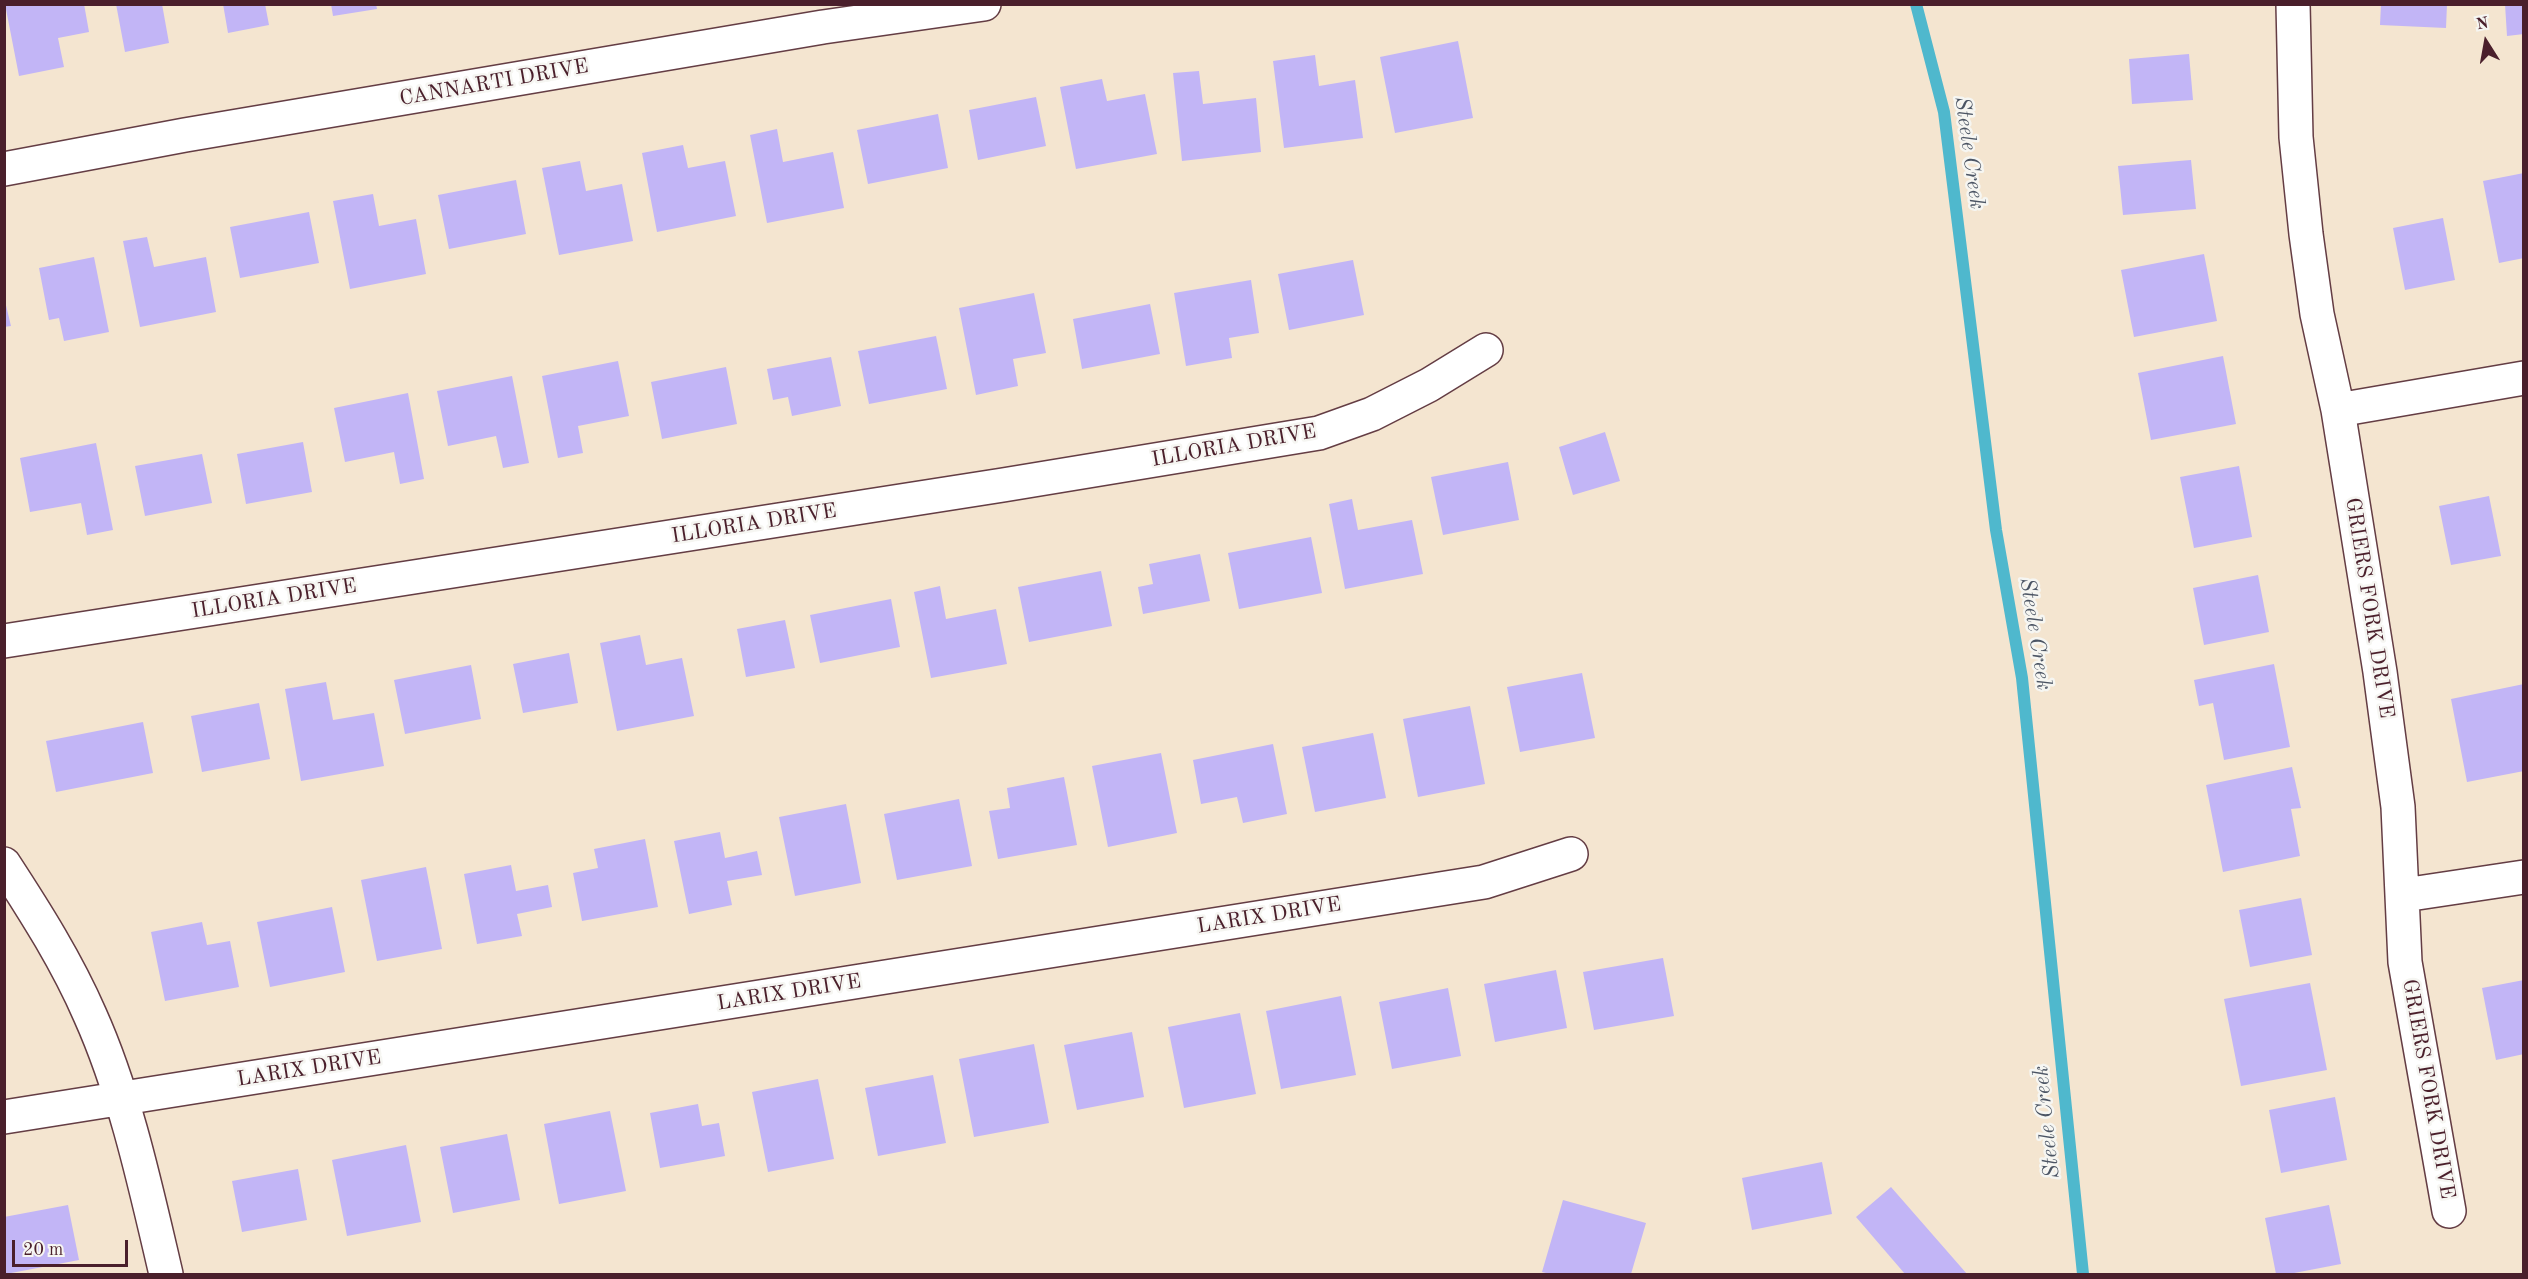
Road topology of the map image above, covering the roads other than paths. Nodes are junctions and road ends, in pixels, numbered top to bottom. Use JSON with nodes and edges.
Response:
{"nodes":[{"id":1,"x":984,"y":4,"type":"edge"},
{"id":2,"x":2293,"y":4,"type":"edge"},
{"id":3,"x":4,"y":169,"type":"edge"},
{"id":4,"x":1486,"y":350,"type":"dead end"},
{"id":5,"x":2523,"y":378,"type":"edge"},
{"id":6,"x":2338,"y":410,"type":"junction"},
{"id":7,"x":4,"y":641,"type":"edge"},
{"id":8,"x":1571,"y":854,"type":"dead end"},
{"id":9,"x":4,"y":864,"type":"edge"},
{"id":10,"x":2523,"y":878,"type":"edge"},
{"id":11,"x":2404,"y":895,"type":"junction"},
{"id":12,"x":121,"y":1099,"type":"junction"},
{"id":13,"x":4,"y":1118,"type":"edge"},
{"id":14,"x":2449,"y":1211,"type":"dead end"},
{"id":15,"x":166,"y":1275,"type":"edge"}],
"edges":[{"from":1,"to":3,"type":"street","name":"CANNARTI DRIVE"},
{"from":2,"to":6,"type":"street","name":"GRIERS FORK DRIVE"},
{"from":4,"to":7,"type":"street","name":"ILLORIA DRIVE"},
{"from":5,"to":6,"type":"street"},
{"from":6,"to":11,"type":"street","name":"GRIERS FORK DRIVE"},
{"from":8,"to":12,"type":"street","name":"LARIX DRIVE"},
{"from":9,"to":12,"type":"street"},
{"from":10,"to":11,"type":"street"},
{"from":11,"to":14,"type":"street","name":"GRIERS FORK DRIVE"},
{"from":12,"to":13,"type":"street","name":"LARIX DRIVE"},
{"from":12,"to":15,"type":"street"}]}
